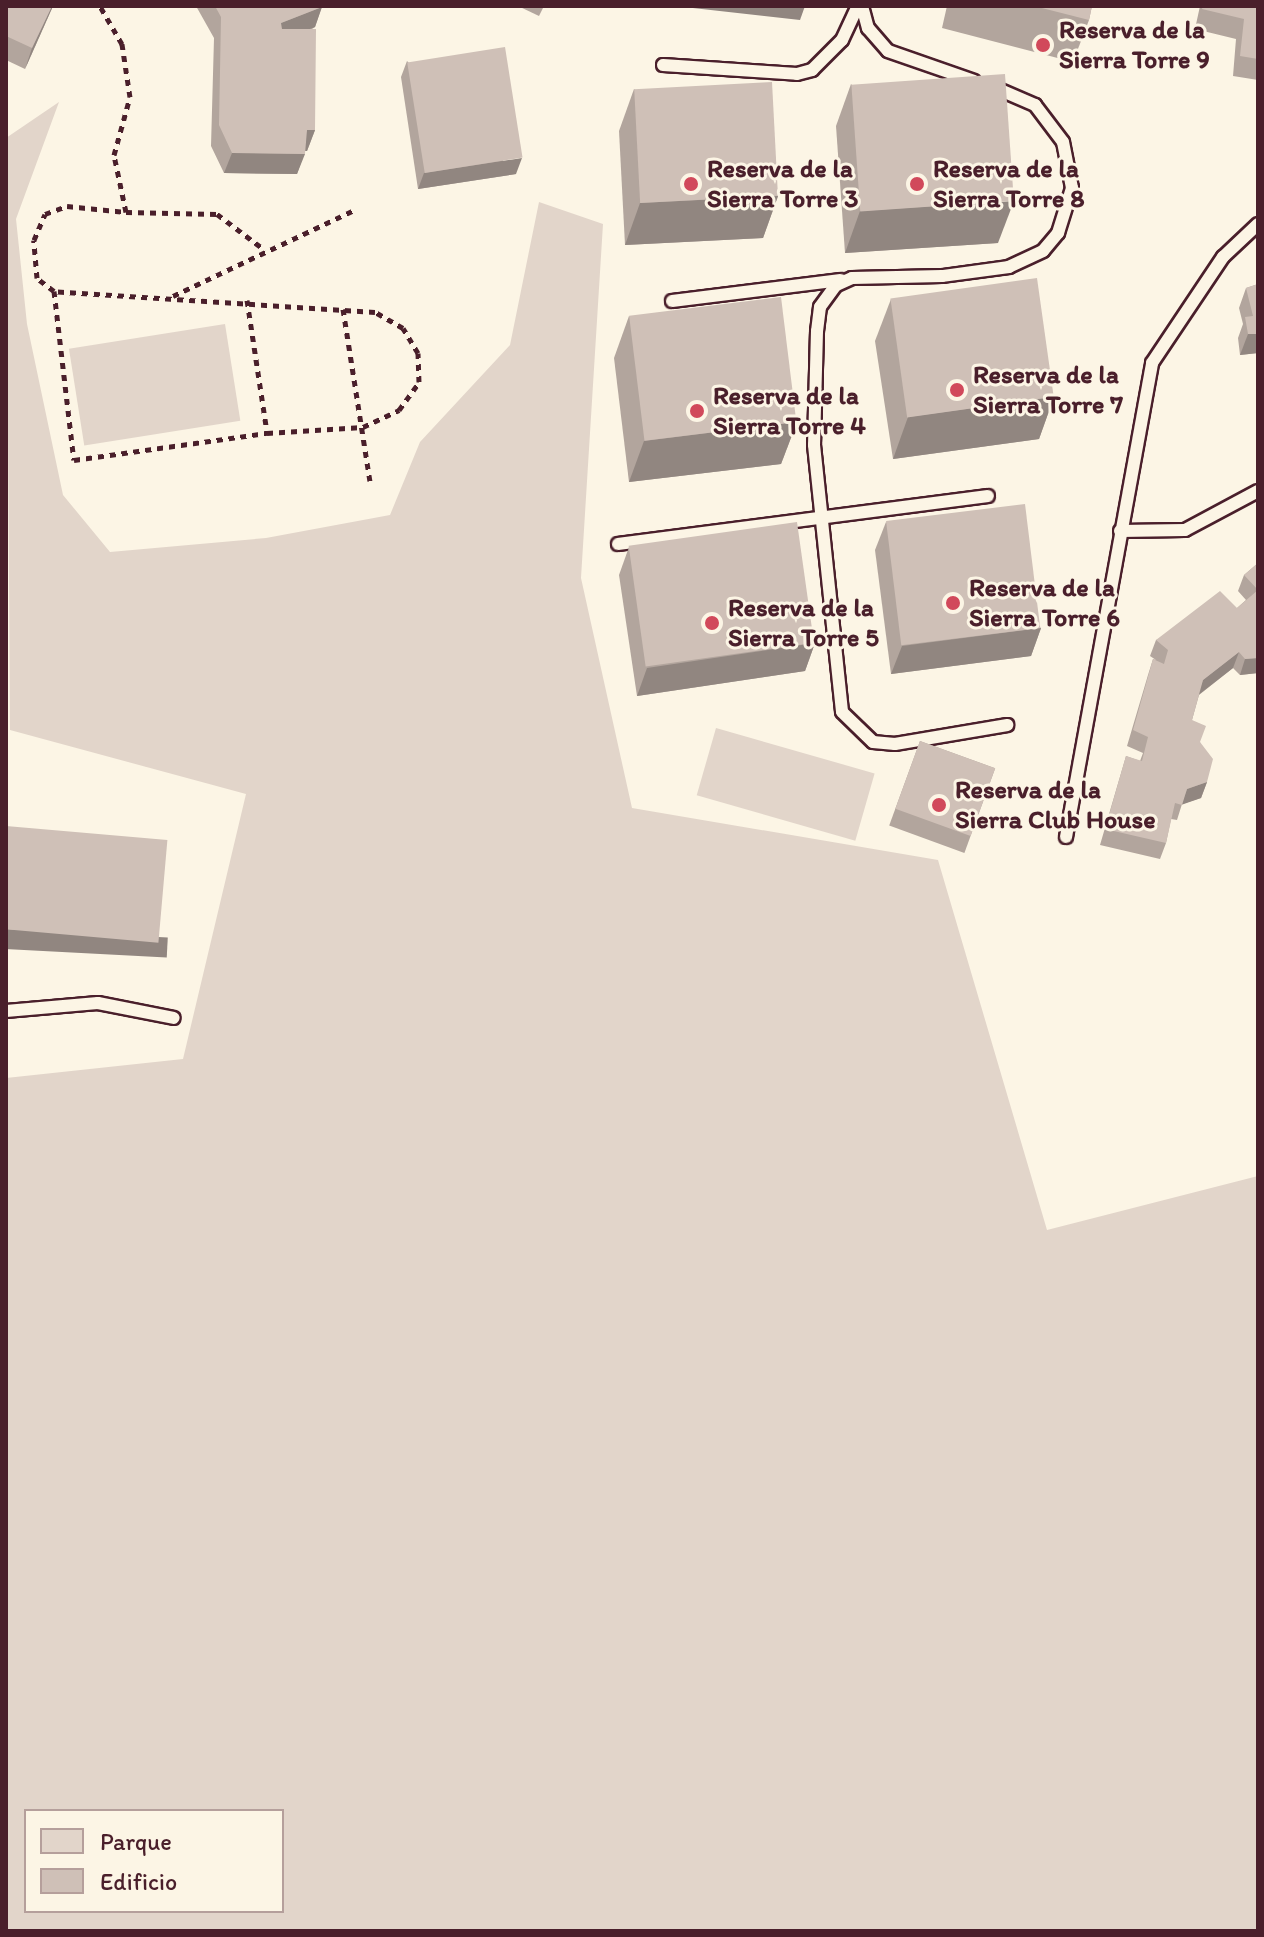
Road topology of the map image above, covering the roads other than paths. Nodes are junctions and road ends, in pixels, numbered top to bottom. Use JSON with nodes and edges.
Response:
{"nodes":[{"id":1,"x":860,"y":6,"type":"edge"},
{"id":2,"x":663,"y":65,"type":"dead end"},
{"id":3,"x":1258,"y":224,"type":"edge"},
{"id":4,"x":852,"y":278,"type":"junction"},
{"id":5,"x":672,"y":301,"type":"dead end"},
{"id":6,"x":1258,"y":491,"type":"edge"},
{"id":7,"x":988,"y":496,"type":"dead end"},
{"id":8,"x":818,"y":517,"type":"junction"},
{"id":9,"x":1120,"y":531,"type":"junction"},
{"id":10,"x":618,"y":544,"type":"dead end"},
{"id":11,"x":1007,"y":725,"type":"dead end"},
{"id":12,"x":1066,"y":837,"type":"dead end"},
{"id":13,"x":6,"y":1011,"type":"edge"},
{"id":14,"x":174,"y":1018,"type":"dead end"}],
"edges":[{"from":1,"to":2,"type":"lane"},
{"from":1,"to":4,"type":"lane"},
{"from":3,"to":9,"type":"lane"},
{"from":4,"to":5,"type":"lane"},
{"from":4,"to":8,"type":"lane"},
{"from":6,"to":9,"type":"lane"},
{"from":7,"to":8,"type":"lane"},
{"from":8,"to":10,"type":"lane"},
{"from":8,"to":11,"type":"lane"},
{"from":9,"to":12,"type":"lane"},
{"from":13,"to":14,"type":"lane"}]}
